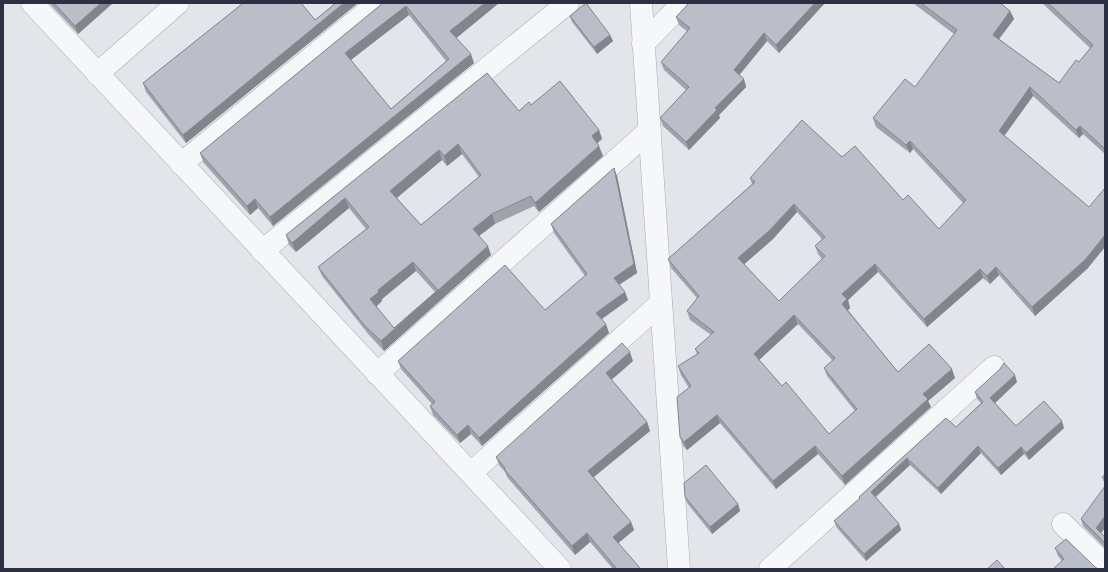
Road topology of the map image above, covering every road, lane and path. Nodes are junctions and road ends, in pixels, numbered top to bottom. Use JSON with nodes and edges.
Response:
{"nodes":[{"id":1,"x":32,"y":3,"type":"edge"},
{"id":2,"x":178,"y":3,"type":"edge"},
{"id":3,"x":378,"y":3,"type":"edge"},
{"id":4,"x":568,"y":3,"type":"edge"},
{"id":5,"x":641,"y":3,"type":"edge"},
{"id":6,"x":683,"y":3,"type":"edge"},
{"id":7,"x":643,"y":44,"type":"junction"},
{"id":8,"x":97,"y":74,"type":"junction"},
{"id":9,"x":650,"y":130,"type":"junction"},
{"id":10,"x":181,"y":164,"type":"junction"},
{"id":11,"x":262,"y":251,"type":"junction"},
{"id":12,"x":661,"y":303,"type":"junction"},
{"id":13,"x":994,"y":367,"type":"dead end"},
{"id":14,"x":377,"y":374,"type":"junction"},
{"id":15,"x":471,"y":473,"type":"junction"},
{"id":16,"x":1063,"y":524,"type":"dead end"},
{"id":17,"x":1105,"y":565,"type":"edge"},
{"id":18,"x":560,"y":569,"type":"edge"},
{"id":19,"x":679,"y":569,"type":"edge"},
{"id":20,"x":770,"y":569,"type":"edge"}],
"edges":[{"from":1,"to":8,"type":"street"},
{"from":2,"to":8,"type":"street"},
{"from":3,"to":10,"type":"street"},
{"from":4,"to":11,"type":"street"},
{"from":5,"to":7,"type":"street"},
{"from":6,"to":7,"type":"street"},
{"from":7,"to":9,"type":"street"},
{"from":8,"to":10,"type":"street"},
{"from":9,"to":12,"type":"street"},
{"from":9,"to":14,"type":"street"},
{"from":10,"to":11,"type":"street"},
{"from":11,"to":14,"type":"street"},
{"from":12,"to":15,"type":"street"},
{"from":12,"to":19,"type":"street"},
{"from":13,"to":20,"type":"street"},
{"from":14,"to":15,"type":"street"},
{"from":15,"to":18,"type":"street"},
{"from":16,"to":17,"type":"street"}]}
